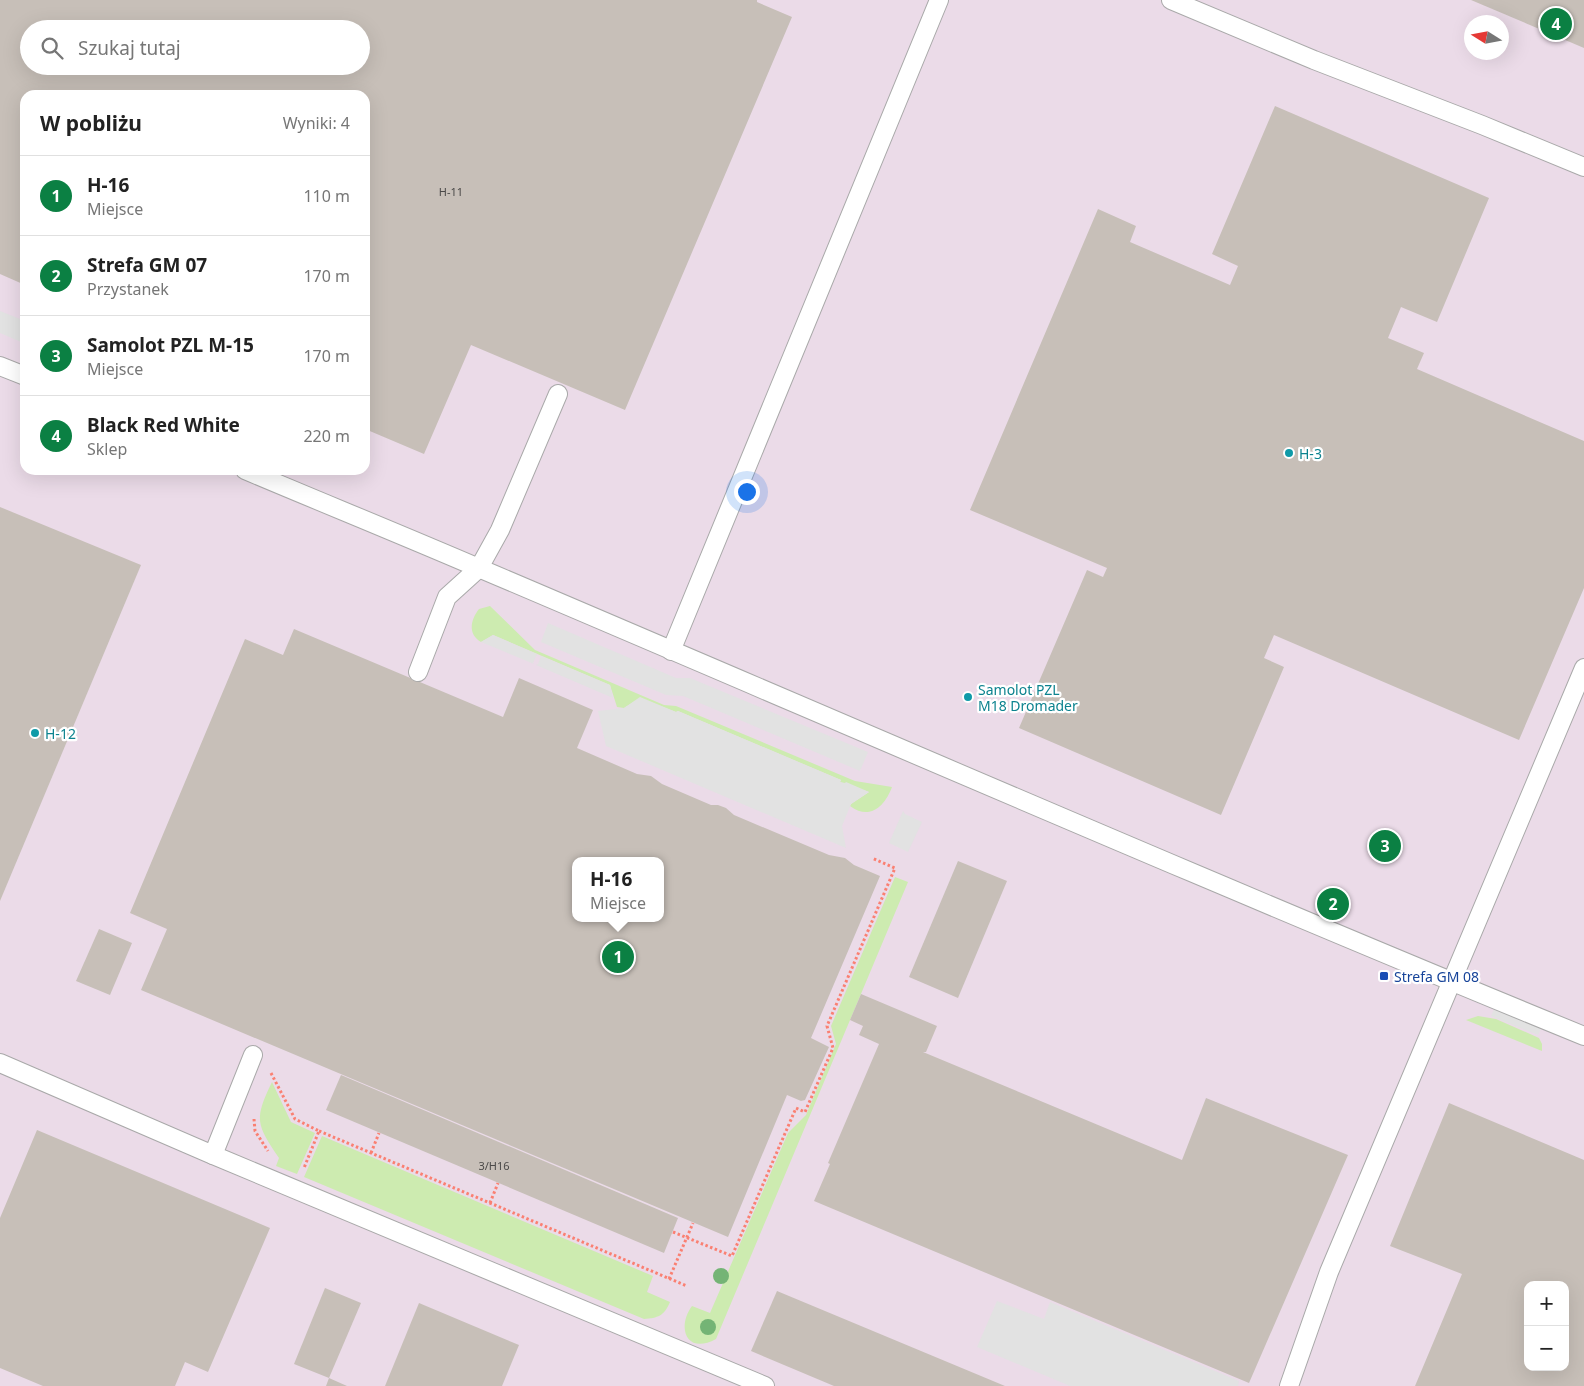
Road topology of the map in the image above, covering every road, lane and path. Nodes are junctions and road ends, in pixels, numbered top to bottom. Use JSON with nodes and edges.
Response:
{"nodes":[{"id":1,"x":939,"y":0,"type":"edge"},
{"id":2,"x":1171,"y":0,"type":"edge"},
{"id":3,"x":1198,"y":5,"type":"edge"},
{"id":4,"x":1584,"y":167,"type":"edge"},
{"id":5,"x":0,"y":366,"type":"edge"},
{"id":6,"x":20,"y":374,"type":"edge"},
{"id":7,"x":558,"y":394,"type":"dead end"},
{"id":8,"x":257,"y":475,"type":"edge"},
{"id":9,"x":479,"y":568,"type":"junction"},
{"id":10,"x":671,"y":651,"type":"junction"},
{"id":11,"x":1584,"y":668,"type":"edge"},
{"id":12,"x":418,"y":672,"type":"dead end"},
{"id":13,"x":872,"y":858,"type":"dead end"},
{"id":14,"x":1452,"y":982,"type":"junction"},
{"id":15,"x":1584,"y":1036,"type":"edge"},
{"id":16,"x":253,"y":1054,"type":"dead end"},
{"id":17,"x":0,"y":1063,"type":"edge"},
{"id":18,"x":268,"y":1079,"type":"dead end"},
{"id":19,"x":254,"y":1115,"type":"dead end"},
{"id":20,"x":320,"y":1131,"type":"junction"},
{"id":21,"x":380,"y":1133,"type":"dead end"},
{"id":22,"x":371,"y":1153,"type":"junction"},
{"id":23,"x":213,"y":1154,"type":"junction"},
{"id":24,"x":267,"y":1178,"type":"junction"},
{"id":25,"x":498,"y":1183,"type":"dead end"},
{"id":26,"x":294,"y":1189,"type":"junction"},
{"id":27,"x":490,"y":1203,"type":"junction"},
{"id":28,"x":693,"y":1223,"type":"dead end"},
{"id":29,"x":673,"y":1232,"type":"dead end"},
{"id":30,"x":687,"y":1238,"type":"junction"},
{"id":31,"x":670,"y":1278,"type":"junction"},
{"id":32,"x":687,"y":1286,"type":"dead end"},
{"id":33,"x":765,"y":1386,"type":"edge"},
{"id":34,"x":1289,"y":1386,"type":"edge"}],
"edges":[{"from":1,"to":10,"type":"lane"},
{"from":2,"to":3,"type":"lane"},
{"from":3,"to":4,"type":"lane"},
{"from":5,"to":6,"type":"lane"},
{"from":7,"to":9,"type":"lane"},
{"from":8,"to":9,"type":"lane"},
{"from":9,"to":10,"type":"lane"},
{"from":9,"to":12,"type":"lane"},
{"from":10,"to":14,"type":"lane"},
{"from":11,"to":14,"type":"lane"},
{"from":13,"to":30,"type":"path"},
{"from":14,"to":15,"type":"lane"},
{"from":14,"to":34,"type":"lane"},
{"from":16,"to":23,"type":"lane"},
{"from":17,"to":23,"type":"lane"},
{"from":18,"to":20,"type":"path"},
{"from":19,"to":24,"type":"path"},
{"from":20,"to":22,"type":"path"},
{"from":20,"to":26,"type":"path"},
{"from":21,"to":22,"type":"path"},
{"from":22,"to":27,"type":"path"},
{"from":23,"to":24,"type":"lane"},
{"from":24,"to":26,"type":"lane"},
{"from":25,"to":27,"type":"path"},
{"from":26,"to":33,"type":"lane"},
{"from":27,"to":31,"type":"path"},
{"from":28,"to":30,"type":"path"},
{"from":29,"to":30,"type":"path"},
{"from":30,"to":31,"type":"path"},
{"from":31,"to":32,"type":"path"}]}
